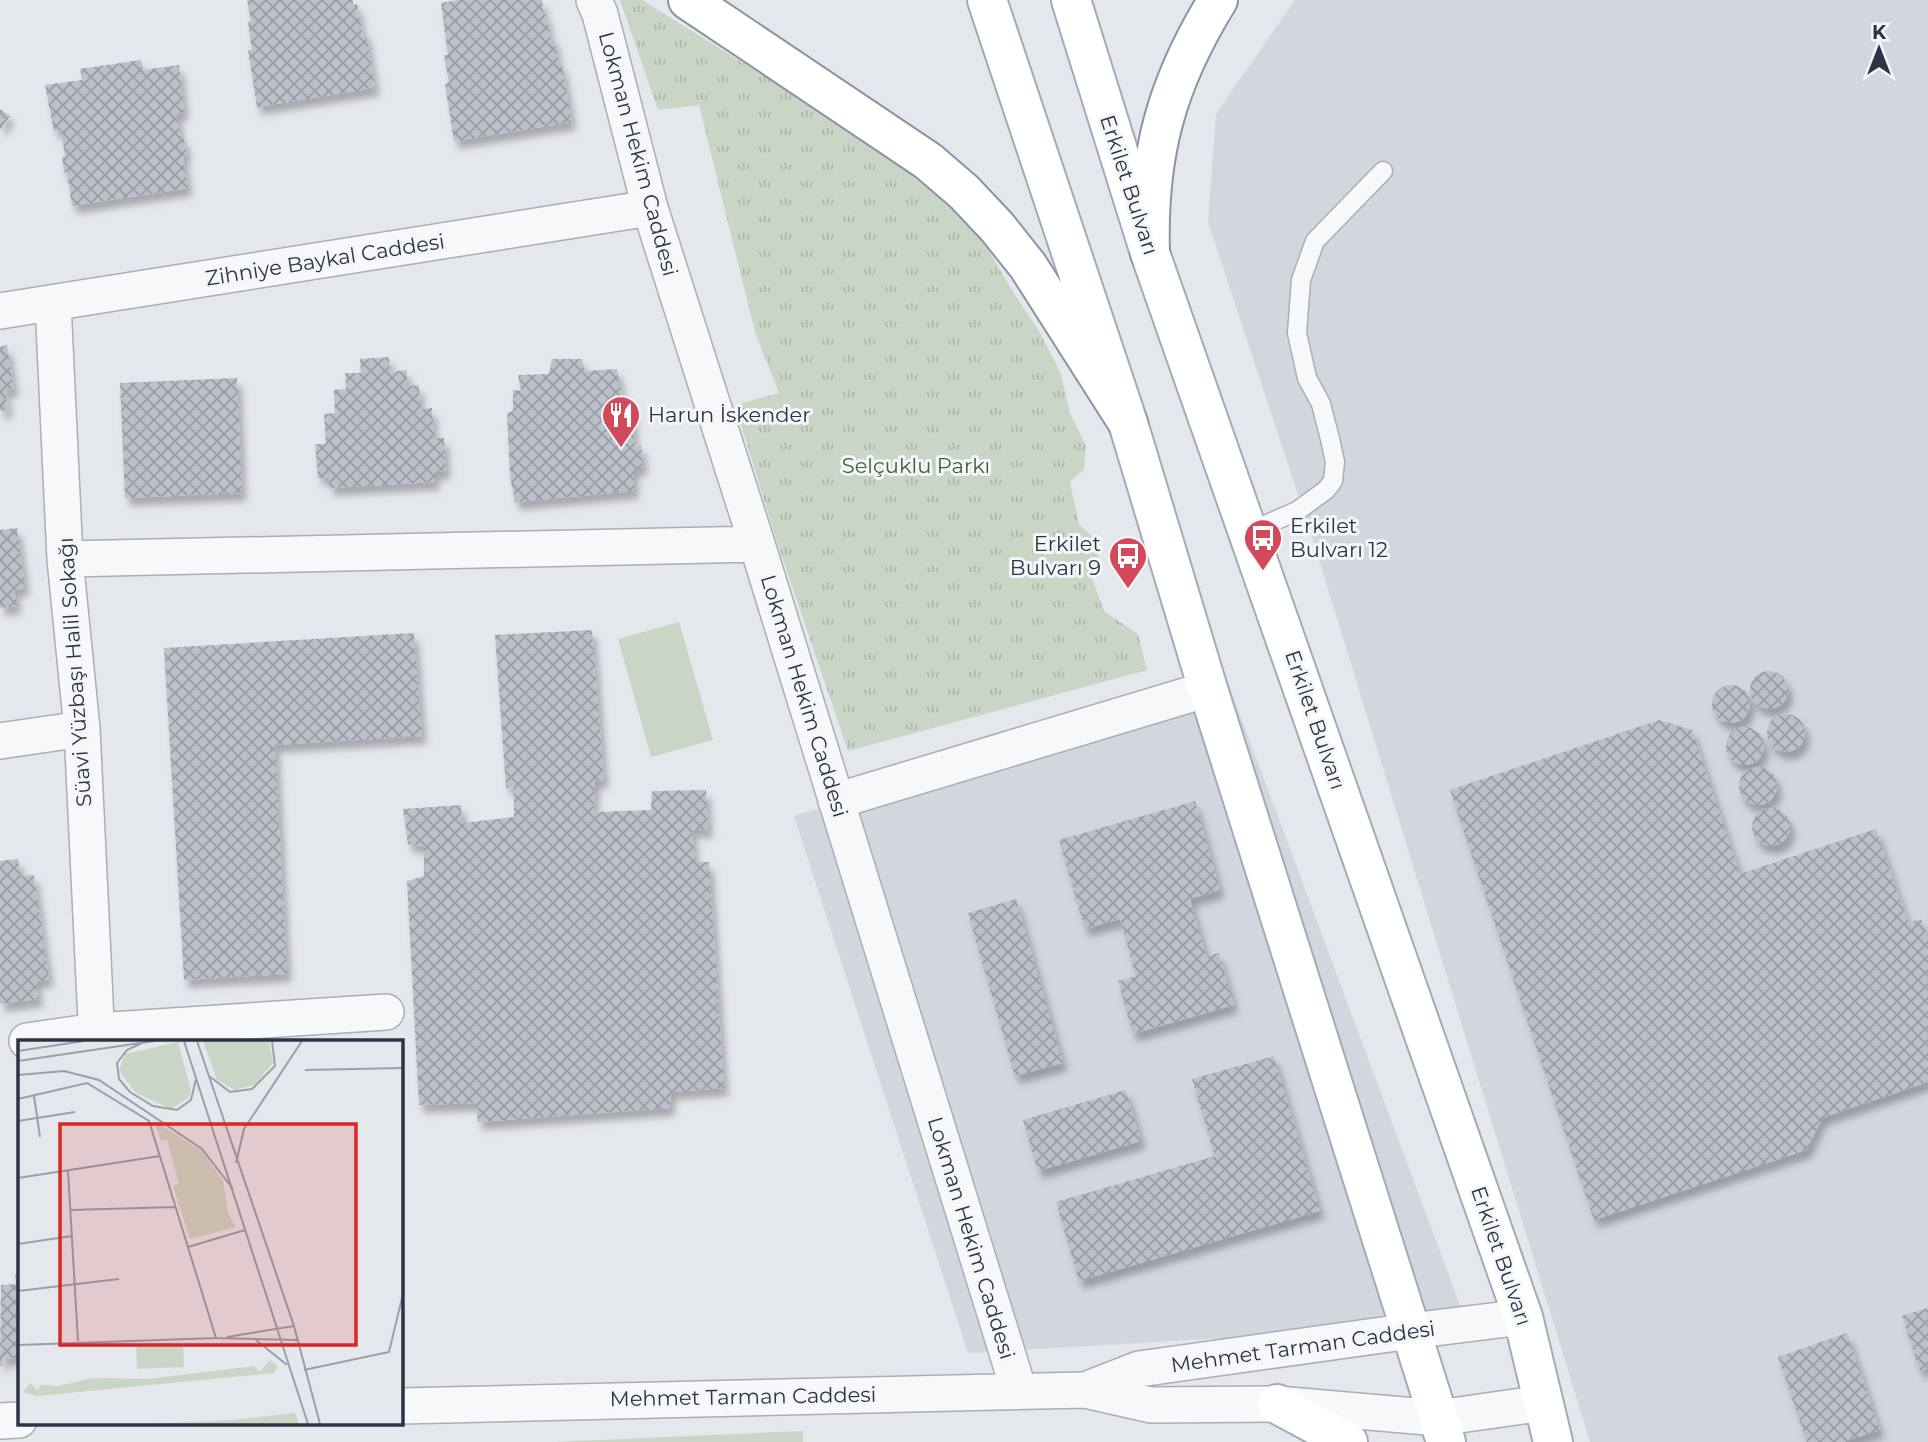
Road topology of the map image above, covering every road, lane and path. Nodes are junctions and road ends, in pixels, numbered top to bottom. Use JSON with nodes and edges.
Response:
{"nodes":[{"id":1,"x":594,"y":0,"type":"edge"},
{"id":2,"x":688,"y":0,"type":"edge"},
{"id":3,"x":987,"y":0,"type":"edge"},
{"id":4,"x":1070,"y":0,"type":"edge"},
{"id":5,"x":1218,"y":0,"type":"edge"},
{"id":6,"x":1383,"y":171,"type":"dead end"},
{"id":7,"x":650,"y":208,"type":"junction"},
{"id":8,"x":1150,"y":253,"type":"junction"},
{"id":9,"x":53,"y":303,"type":"junction"},
{"id":10,"x":0,"y":312,"type":"edge"},
{"id":11,"x":1128,"y":423,"type":"junction"},
{"id":12,"x":1249,"y":532,"type":"junction"},
{"id":13,"x":757,"y":544,"type":"junction"},
{"id":14,"x":65,"y":559,"type":"junction"},
{"id":15,"x":1208,"y":689,"type":"junction"},
{"id":16,"x":82,"y":729,"type":"junction"},
{"id":17,"x":0,"y":741,"type":"edge"},
{"id":18,"x":836,"y":801,"type":"junction"},
{"id":19,"x":386,"y":1012,"type":"dead end"},
{"id":20,"x":97,"y":1036,"type":"edge"},
{"id":21,"x":41,"y":1040,"type":"edge"},
{"id":22,"x":18,"y":1042,"type":"edge"},
{"id":23,"x":0,"y":1045,"type":"edge"},
{"id":24,"x":1523,"y":1317,"type":"junction"},
{"id":25,"x":1411,"y":1331,"type":"junction"},
{"id":26,"x":1085,"y":1390,"type":"junction"},
{"id":27,"x":1018,"y":1391,"type":"junction"},
{"id":28,"x":1544,"y":1403,"type":"junction"},
{"id":29,"x":1277,"y":1404,"type":"junction"},
{"id":30,"x":402,"y":1406,"type":"edge"},
{"id":31,"x":18,"y":1420,"type":"edge"},
{"id":32,"x":0,"y":1421,"type":"edge"},
{"id":33,"x":1442,"y":1430,"type":"edge"},
{"id":34,"x":1348,"y":1442,"type":"edge"},
{"id":35,"x":1553,"y":1442,"type":"edge"}],
"edges":[{"from":1,"to":7,"type":"street","name":"Lokman Hekim Caddesi"},
{"from":2,"to":11,"type":"main road"},
{"from":3,"to":11,"type":"main road"},
{"from":4,"to":8,"type":"main road","name":"Erkilet Bulvarı"},
{"from":5,"to":8,"type":"main road"},
{"from":6,"to":12,"type":"lane"},
{"from":7,"to":9,"type":"street","name":"Zihniye Baykal Caddesi"},
{"from":7,"to":13,"type":"street","name":"Lokman Hekim Caddesi"},
{"from":8,"to":12,"type":"main road","name":"Erkilet Bulvarı"},
{"from":9,"to":10,"type":"street","name":"Zihniye Baykal Caddesi"},
{"from":9,"to":14,"type":"street","name":"Süavi Yüzbaşı Halil Sokağı"},
{"from":11,"to":15,"type":"main road"},
{"from":12,"to":24,"type":"main road","name":"Erkilet Bulvarı"},
{"from":13,"to":14,"type":"street"},
{"from":13,"to":18,"type":"street","name":"Lokman Hekim Caddesi"},
{"from":14,"to":16,"type":"street","name":"Süavi Yüzbaşı Halil Sokağı"},
{"from":15,"to":18,"type":"street"},
{"from":15,"to":25,"type":"main road"},
{"from":16,"to":17,"type":"street"},
{"from":16,"to":20,"type":"street","name":"Süavi Yüzbaşı Halil Sokağı"},
{"from":18,"to":27,"type":"street","name":"Lokman Hekim Caddesi"},
{"from":19,"to":20,"type":"street"},
{"from":20,"to":21,"type":"street"},
{"from":22,"to":23,"type":"street"},
{"from":24,"to":25,"type":"street","name":"Mehmet Tarman Caddesi"},
{"from":24,"to":28,"type":"main road","name":"Erkilet Bulvarı"},
{"from":25,"to":26,"type":"street","name":"Mehmet Tarman Caddesi"},
{"from":25,"to":33,"type":"main road"},
{"from":26,"to":27,"type":"street","name":"Mehmet Tarman Caddesi"},
{"from":26,"to":29,"type":"street","name":"Mehmet Tarman Caddesi"},
{"from":27,"to":30,"type":"street","name":"Mehmet Tarman Caddesi"},
{"from":28,"to":33,"type":"street","name":"Mehmet Tarman Caddesi"},
{"from":28,"to":35,"type":"main road","name":"Erkilet Bulvarı"},
{"from":29,"to":33,"type":"street","name":"Mehmet Tarman Caddesi"},
{"from":29,"to":34,"type":"main road"},
{"from":31,"to":32,"type":"street"}]}
